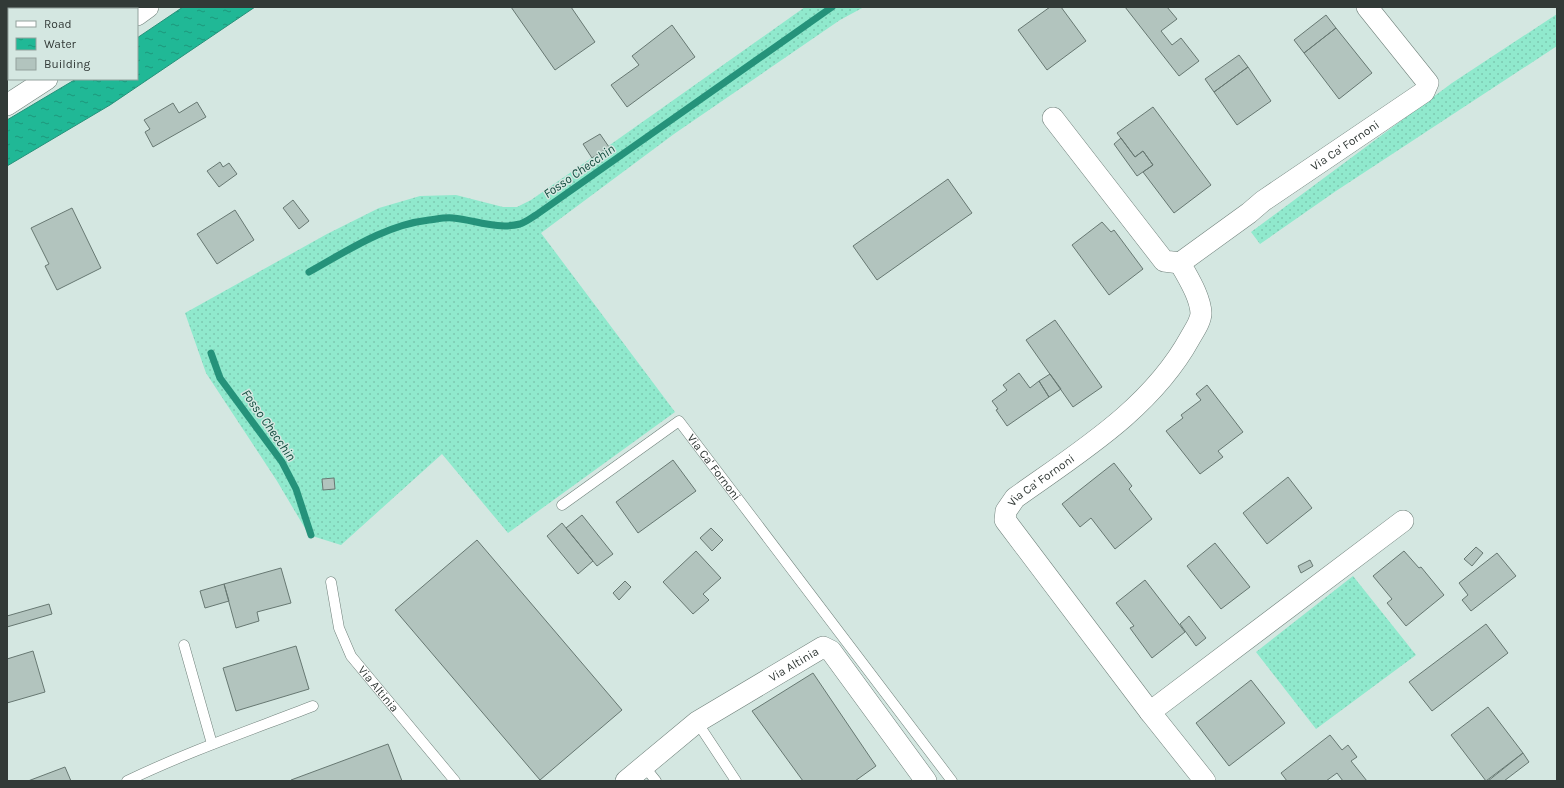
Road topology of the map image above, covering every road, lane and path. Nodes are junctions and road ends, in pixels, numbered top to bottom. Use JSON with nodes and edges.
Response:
{"nodes":[{"id":1,"x":148,"y":7,"type":"edge"},
{"id":2,"x":1367,"y":7,"type":"edge"},
{"id":3,"x":138,"y":14,"type":"edge"},
{"id":4,"x":45,"y":80,"type":"edge"},
{"id":5,"x":7,"y":105,"type":"edge"},
{"id":6,"x":1053,"y":118,"type":"dead end"},
{"id":7,"x":1180,"y":263,"type":"junction"},
{"id":8,"x":562,"y":505,"type":"dead end"},
{"id":9,"x":1403,"y":521,"type":"dead end"},
{"id":10,"x":331,"y":582,"type":"dead end"},
{"id":11,"x":184,"y":645,"type":"dead end"},
{"id":12,"x":313,"y":706,"type":"dead end"},
{"id":13,"x":1150,"y":712,"type":"junction"},
{"id":14,"x":696,"y":722,"type":"junction"},
{"id":15,"x":212,"y":744,"type":"junction"},
{"id":16,"x":650,"y":774,"type":"edge"},
{"id":17,"x":127,"y":781,"type":"edge"},
{"id":18,"x":455,"y":781,"type":"edge"},
{"id":19,"x":626,"y":781,"type":"edge"},
{"id":20,"x":736,"y":781,"type":"edge"},
{"id":21,"x":926,"y":781,"type":"edge"},
{"id":22,"x":952,"y":781,"type":"edge"},
{"id":23,"x":1205,"y":781,"type":"edge"}],
"edges":[{"from":1,"to":3,"type":"street"},
{"from":2,"to":7,"type":"street","name":"Via Ca' Fornoni"},
{"from":4,"to":5,"type":"street"},
{"from":6,"to":7,"type":"street"},
{"from":7,"to":13,"type":"street","name":"Via Ca' Fornoni"},
{"from":8,"to":22,"type":"lane","name":"Via Ca' Fornoni"},
{"from":9,"to":13,"type":"street"},
{"from":10,"to":18,"type":"lane","name":"Via Altinia"},
{"from":11,"to":15,"type":"lane"},
{"from":12,"to":15,"type":"lane"},
{"from":13,"to":23,"type":"street","name":"Via Ca' Fornoni"},
{"from":14,"to":16,"type":"street","name":"Via Altinia"},
{"from":14,"to":20,"type":"lane"},
{"from":14,"to":21,"type":"street","name":"Via Altinia"},
{"from":15,"to":17,"type":"lane"},
{"from":16,"to":19,"type":"street","name":"Via Altinia"}]}
